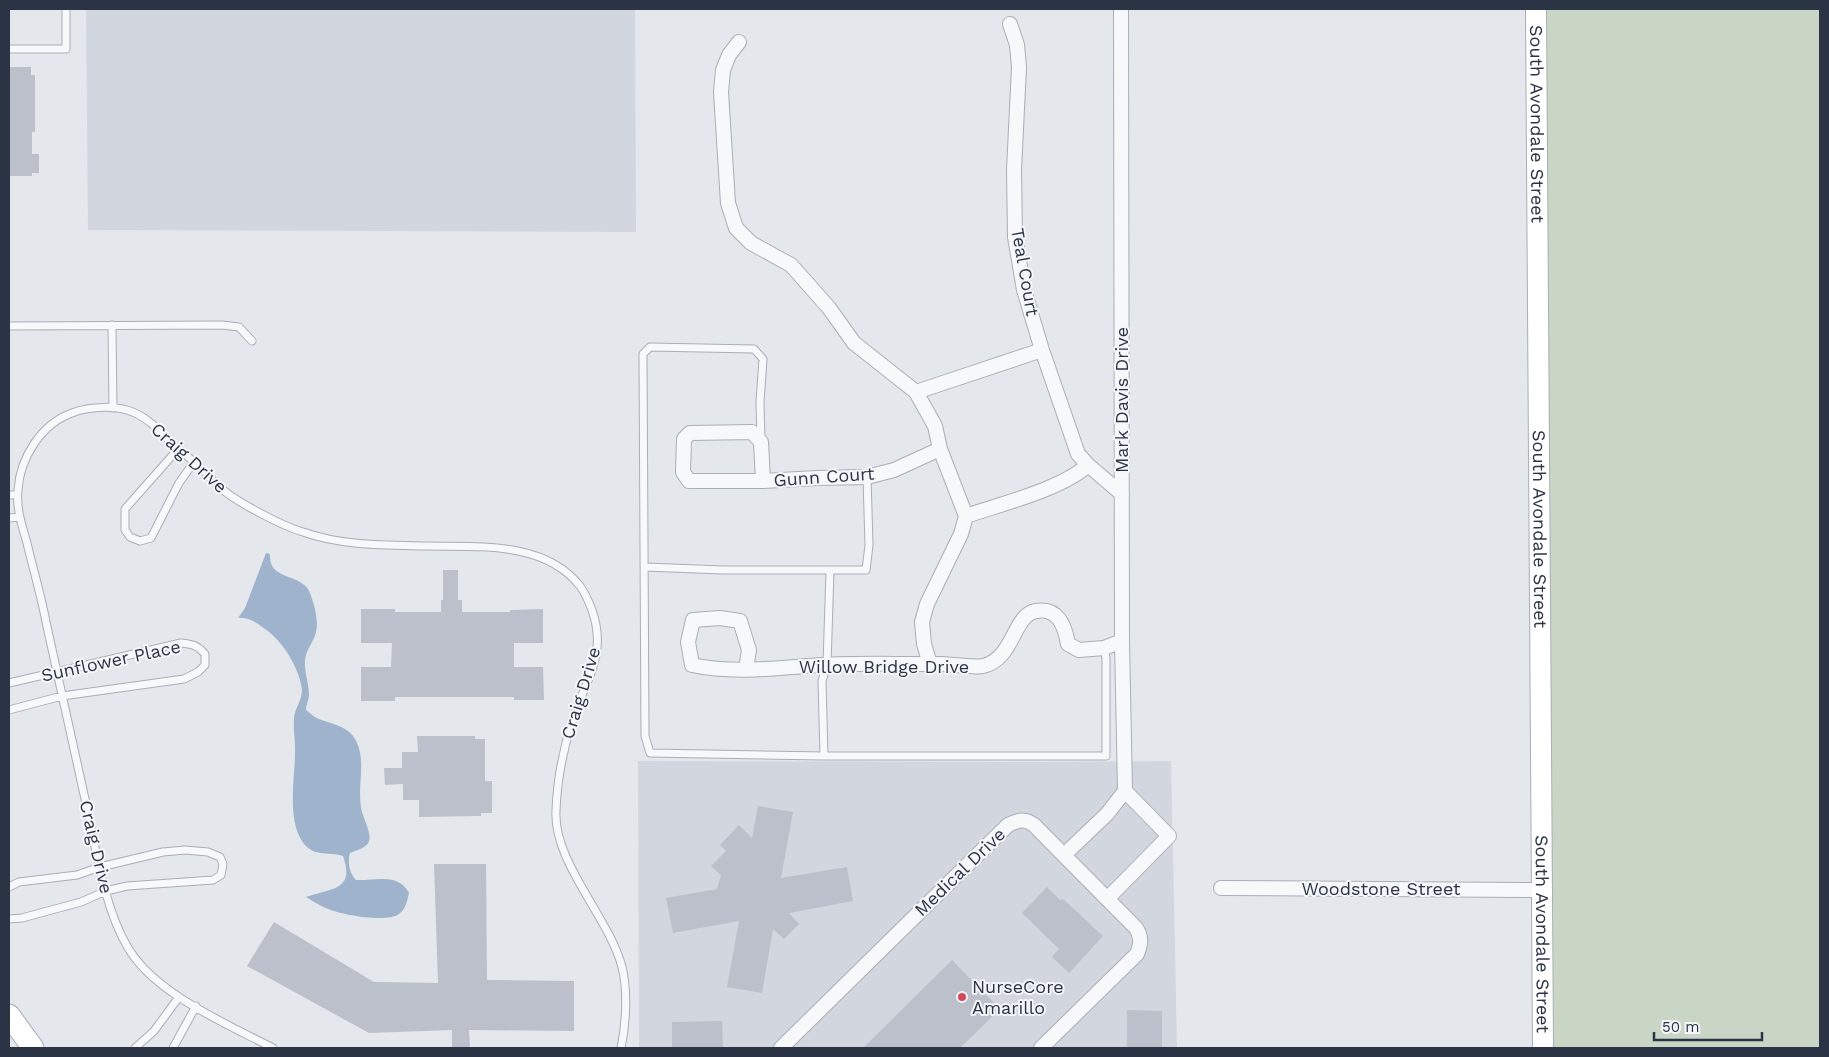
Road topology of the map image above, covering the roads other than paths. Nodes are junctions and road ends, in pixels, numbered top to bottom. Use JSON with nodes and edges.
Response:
{"nodes":[{"id":1,"x":66,"y":9,"type":"edge"},
{"id":2,"x":1121,"y":9,"type":"edge"},
{"id":3,"x":1536,"y":9,"type":"edge"},
{"id":4,"x":1010,"y":24,"type":"dead end"},
{"id":5,"x":739,"y":42,"type":"dead end"},
{"id":6,"x":9,"y":49,"type":"edge"},
{"id":7,"x":112,"y":325,"type":"junction"},
{"id":8,"x":9,"y":326,"type":"edge"},
{"id":9,"x":252,"y":341,"type":"dead end"},
{"id":10,"x":1042,"y":350,"type":"junction"},
{"id":11,"x":916,"y":392,"type":"junction"},
{"id":12,"x":113,"y":408,"type":"junction"},
{"id":13,"x":761,"y":442,"type":"junction"},
{"id":14,"x":178,"y":449,"type":"junction"},
{"id":15,"x":940,"y":449,"type":"junction"},
{"id":16,"x":194,"y":462,"type":"junction"},
{"id":17,"x":1088,"y":466,"type":"junction"},
{"id":18,"x":866,"y":478,"type":"junction"},
{"id":19,"x":762,"y":481,"type":"junction"},
{"id":20,"x":1122,"y":494,"type":"junction"},
{"id":21,"x":9,"y":495,"type":"edge"},
{"id":22,"x":17,"y":495,"type":"junction"},
{"id":23,"x":966,"y":516,"type":"junction"},
{"id":24,"x":20,"y":517,"type":"junction"},
{"id":25,"x":9,"y":518,"type":"edge"},
{"id":26,"x":645,"y":567,"type":"junction"},
{"id":27,"x":830,"y":570,"type":"junction"},
{"id":28,"x":1122,"y":641,"type":"junction"},
{"id":29,"x":1104,"y":648,"type":"junction"},
{"id":30,"x":930,"y":664,"type":"junction"},
{"id":31,"x":827,"y":665,"type":"junction"},
{"id":32,"x":746,"y":669,"type":"junction"},
{"id":33,"x":56,"y":672,"type":"junction"},
{"id":34,"x":9,"y":683,"type":"edge"},
{"id":35,"x":62,"y":696,"type":"junction"},
{"id":36,"x":9,"y":710,"type":"edge"},
{"id":37,"x":824,"y":756,"type":"junction"},
{"id":38,"x":1125,"y":791,"type":"junction"},
{"id":39,"x":1065,"y":854,"type":"junction"},
{"id":40,"x":100,"y":866,"type":"junction"},
{"id":41,"x":9,"y":887,"type":"edge"},
{"id":42,"x":1221,"y":888,"type":"dead end"},
{"id":43,"x":1542,"y":890,"type":"junction"},
{"id":44,"x":106,"y":891,"type":"junction"},
{"id":45,"x":1108,"y":898,"type":"junction"},
{"id":46,"x":9,"y":919,"type":"edge"},
{"id":47,"x":179,"y":997,"type":"junction"},
{"id":48,"x":196,"y":1006,"type":"junction"},
{"id":49,"x":9,"y":1015,"type":"edge"},
{"id":50,"x":33,"y":1048,"type":"edge"},
{"id":51,"x":134,"y":1048,"type":"edge"},
{"id":52,"x":173,"y":1048,"type":"edge"},
{"id":53,"x":273,"y":1048,"type":"edge"},
{"id":54,"x":621,"y":1048,"type":"edge"},
{"id":55,"x":781,"y":1048,"type":"edge"},
{"id":56,"x":1041,"y":1048,"type":"edge"},
{"id":57,"x":1544,"y":1048,"type":"edge"}],
"edges":[{"from":1,"to":6,"type":"lane"},
{"from":2,"to":20,"type":"street","name":"Mark Davis Drive"},
{"from":3,"to":43,"type":"street","name":"South Avondale Street"},
{"from":4,"to":10,"type":"street","name":"Teal Court"},
{"from":5,"to":11,"type":"street"},
{"from":7,"to":8,"type":"lane"},
{"from":7,"to":9,"type":"lane"},
{"from":7,"to":12,"type":"lane"},
{"from":10,"to":11,"type":"street"},
{"from":10,"to":17,"type":"street","name":"Teal Court"},
{"from":11,"to":15,"type":"street"},
{"from":12,"to":14,"type":"lane","name":"Craig Drive"},
{"from":12,"to":22,"type":"lane","name":"Craig Drive"},
{"from":13,"to":19,"type":"street","name":"Gunn Court"},
{"from":13,"to":19,"type":"street","name":"Gunn Court"},
{"from":13,"to":26,"type":"lane"},
{"from":14,"to":16,"type":"lane","name":"Craig Drive"},
{"from":14,"to":16,"type":"lane"},
{"from":15,"to":18,"type":"street","name":"Gunn Court"},
{"from":15,"to":23,"type":"street"},
{"from":16,"to":54,"type":"lane","name":"Craig Drive"},
{"from":17,"to":20,"type":"street","name":"Teal Court"},
{"from":17,"to":23,"type":"street"},
{"from":18,"to":19,"type":"street","name":"Gunn Court"},
{"from":18,"to":27,"type":"lane"},
{"from":20,"to":28,"type":"street","name":"Mark Davis Drive"},
{"from":21,"to":22,"type":"lane"},
{"from":22,"to":24,"type":"lane","name":"Craig Drive"},
{"from":23,"to":30,"type":"street"},
{"from":24,"to":25,"type":"lane"},
{"from":24,"to":33,"type":"lane","name":"Craig Drive"},
{"from":26,"to":27,"type":"lane"},
{"from":26,"to":37,"type":"lane"},
{"from":27,"to":31,"type":"lane"},
{"from":28,"to":29,"type":"street","name":"Willow Bridge Drive"},
{"from":28,"to":38,"type":"street","name":"Mark Davis Drive"},
{"from":29,"to":30,"type":"street","name":"Willow Bridge Drive"},
{"from":29,"to":37,"type":"lane"},
{"from":30,"to":31,"type":"street","name":"Willow Bridge Drive"},
{"from":31,"to":32,"type":"street","name":"Willow Bridge Drive"},
{"from":31,"to":37,"type":"lane"},
{"from":32,"to":32,"type":"street","name":"Willow Bridge Drive"},
{"from":33,"to":34,"type":"lane","name":"Sunflower Place"},
{"from":33,"to":35,"type":"lane","name":"Craig Drive"},
{"from":33,"to":35,"type":"lane","name":"Sunflower Place"},
{"from":35,"to":36,"type":"lane","name":"Sunflower Place"},
{"from":35,"to":40,"type":"lane","name":"Craig Drive"},
{"from":38,"to":39,"type":"street"},
{"from":38,"to":45,"type":"street"},
{"from":39,"to":45,"type":"street","name":"Medical Drive"},
{"from":39,"to":55,"type":"street","name":"Medical Drive"},
{"from":40,"to":41,"type":"lane"},
{"from":40,"to":44,"type":"lane","name":"Craig Drive"},
{"from":40,"to":44,"type":"lane"},
{"from":42,"to":43,"type":"street","name":"Woodstone Street"},
{"from":43,"to":57,"type":"street","name":"South Avondale Street"},
{"from":44,"to":46,"type":"lane"},
{"from":44,"to":47,"type":"lane","name":"Craig Drive"},
{"from":45,"to":56,"type":"street","name":"Medical Drive"},
{"from":47,"to":48,"type":"lane","name":"Craig Drive"},
{"from":47,"to":51,"type":"lane"},
{"from":48,"to":52,"type":"lane"},
{"from":48,"to":53,"type":"lane","name":"Craig Drive"},
{"from":49,"to":50,"type":"main road"}]}
